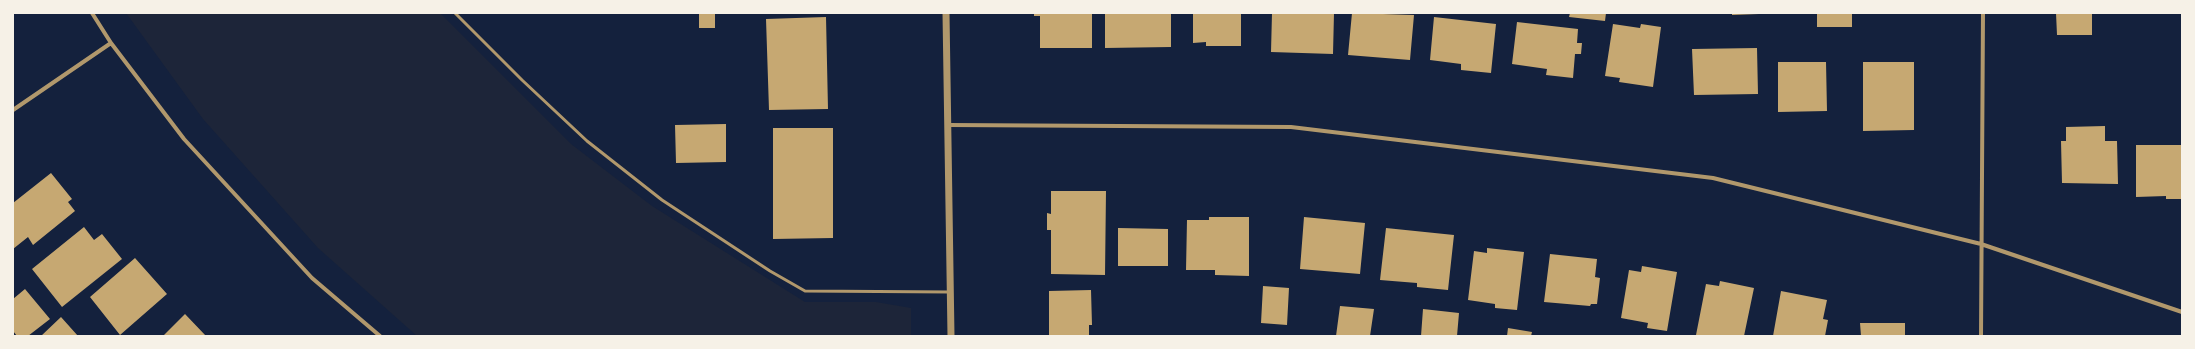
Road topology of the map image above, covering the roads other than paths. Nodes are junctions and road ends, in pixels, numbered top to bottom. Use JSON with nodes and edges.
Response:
{"nodes":[{"id":1,"x":92,"y":13,"type":"edge"},
{"id":2,"x":456,"y":13,"type":"edge"},
{"id":3,"x":946,"y":13,"type":"edge"},
{"id":4,"x":1983,"y":13,"type":"edge"},
{"id":5,"x":111,"y":43,"type":"junction"},
{"id":6,"x":13,"y":110,"type":"edge"},
{"id":7,"x":948,"y":125,"type":"junction"},
{"id":8,"x":1981,"y":244,"type":"junction"},
{"id":9,"x":950,"y":292,"type":"junction"},
{"id":10,"x":2182,"y":312,"type":"edge"},
{"id":11,"x":380,"y":336,"type":"edge"},
{"id":12,"x":950,"y":336,"type":"edge"},
{"id":13,"x":1981,"y":336,"type":"edge"}],
"edges":[{"from":1,"to":5,"type":"street"},
{"from":2,"to":9,"type":"lane"},
{"from":3,"to":7,"type":"street"},
{"from":4,"to":8,"type":"street"},
{"from":5,"to":6,"type":"street"},
{"from":5,"to":11,"type":"street"},
{"from":7,"to":8,"type":"street"},
{"from":7,"to":9,"type":"street"},
{"from":8,"to":10,"type":"street"},
{"from":8,"to":13,"type":"street"},
{"from":9,"to":12,"type":"street"}]}
